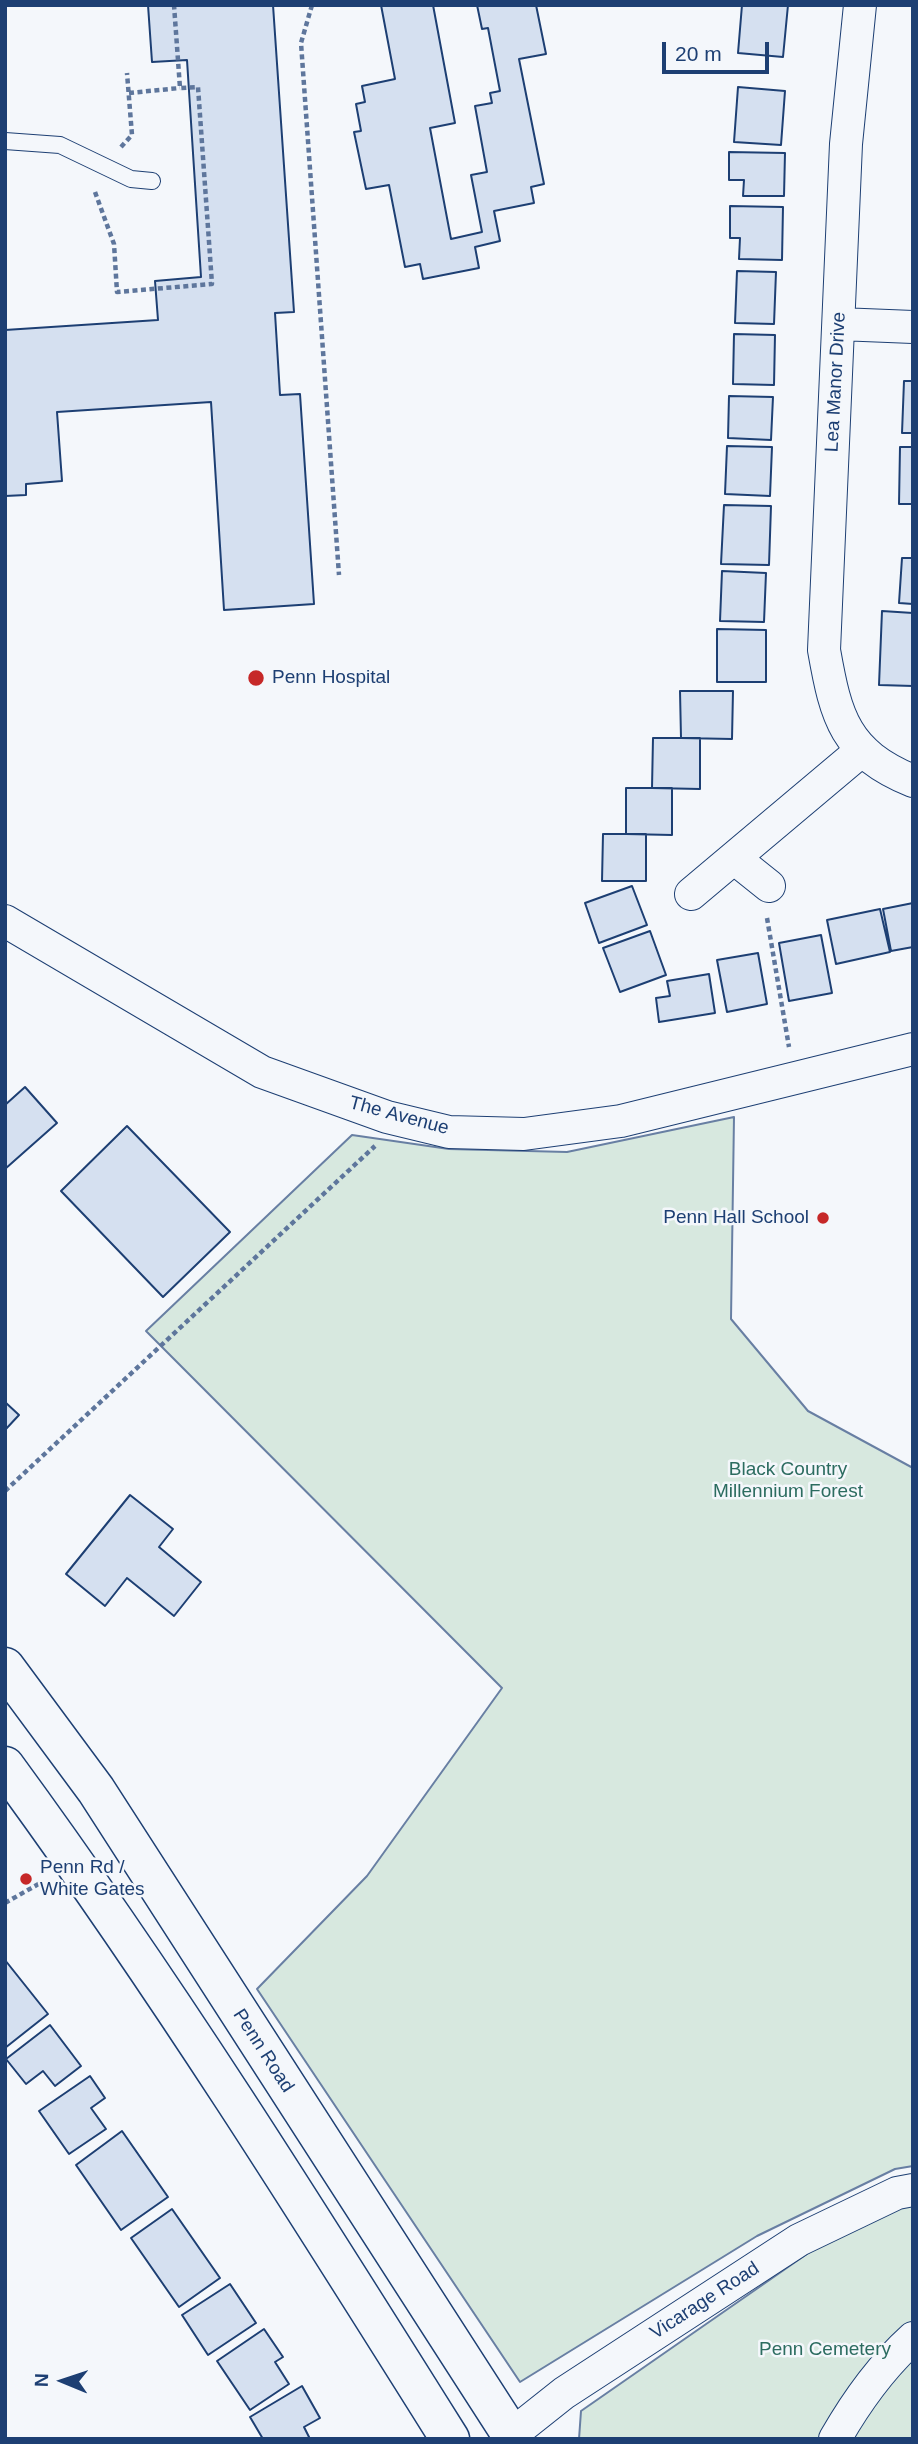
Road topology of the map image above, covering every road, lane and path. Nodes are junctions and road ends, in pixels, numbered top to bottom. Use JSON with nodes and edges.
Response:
{"nodes":[{"id":1,"x":312,"y":5,"type":"edge"},
{"id":2,"x":860,"y":5,"type":"edge"},
{"id":3,"x":180,"y":88,"type":"dead end"},
{"id":4,"x":129,"y":93,"type":"dead end"},
{"id":5,"x":5,"y":141,"type":"edge"},
{"id":6,"x":152,"y":181,"type":"dead end"},
{"id":7,"x":839,"y":324,"type":"junction"},
{"id":8,"x":913,"y":327,"type":"edge"},
{"id":9,"x":339,"y":575,"type":"dead end"},
{"id":10,"x":860,"y":751,"type":"junction"},
{"id":11,"x":913,"y":780,"type":"edge"},
{"id":12,"x":734,"y":858,"type":"junction"},
{"id":13,"x":769,"y":886,"type":"joint"},
{"id":14,"x":691,"y":894,"type":"dead end"},
{"id":15,"x":5,"y":921,"type":"edge"},
{"id":16,"x":913,"y":1049,"type":"edge"},
{"id":17,"x":794,"y":1078,"type":"junction"},
{"id":18,"x":399,"y":1120,"type":"junction"},
{"id":19,"x":5,"y":1491,"type":"edge"},
{"id":20,"x":5,"y":1667,"type":"edge"},
{"id":21,"x":5,"y":1766,"type":"edge"},
{"id":22,"x":913,"y":2190,"type":"edge"},
{"id":23,"x":913,"y":2338,"type":"edge"},
{"id":24,"x":510,"y":2438,"type":"edge"},
{"id":25,"x":450,"y":2439,"type":"edge"},
{"id":26,"x":835,"y":2439,"type":"edge"}],
"edges":[{"from":1,"to":9,"type":"path"},
{"from":2,"to":7,"type":"street","name":"Lea Manor Drive"},
{"from":3,"to":4,"type":"path"},
{"from":5,"to":6,"type":"lane"},
{"from":7,"to":8,"type":"street"},
{"from":7,"to":10,"type":"street","name":"Lea Manor Drive"},
{"from":10,"to":11,"type":"street","name":"Lea Manor Drive"},
{"from":10,"to":12,"type":"street"},
{"from":12,"to":13,"type":"street"},
{"from":12,"to":14,"type":"street"},
{"from":13,"to":17,"type":"path"},
{"from":15,"to":18,"type":"street","name":"The Avenue"},
{"from":16,"to":17,"type":"street","name":"The Avenue"},
{"from":17,"to":18,"type":"street","name":"The Avenue"},
{"from":18,"to":19,"type":"path"},
{"from":20,"to":24,"type":"highway","name":"Penn Road"},
{"from":21,"to":25,"type":"highway"},
{"from":22,"to":24,"type":"street","name":"Vicarage Road"},
{"from":23,"to":26,"type":"street"}]}
